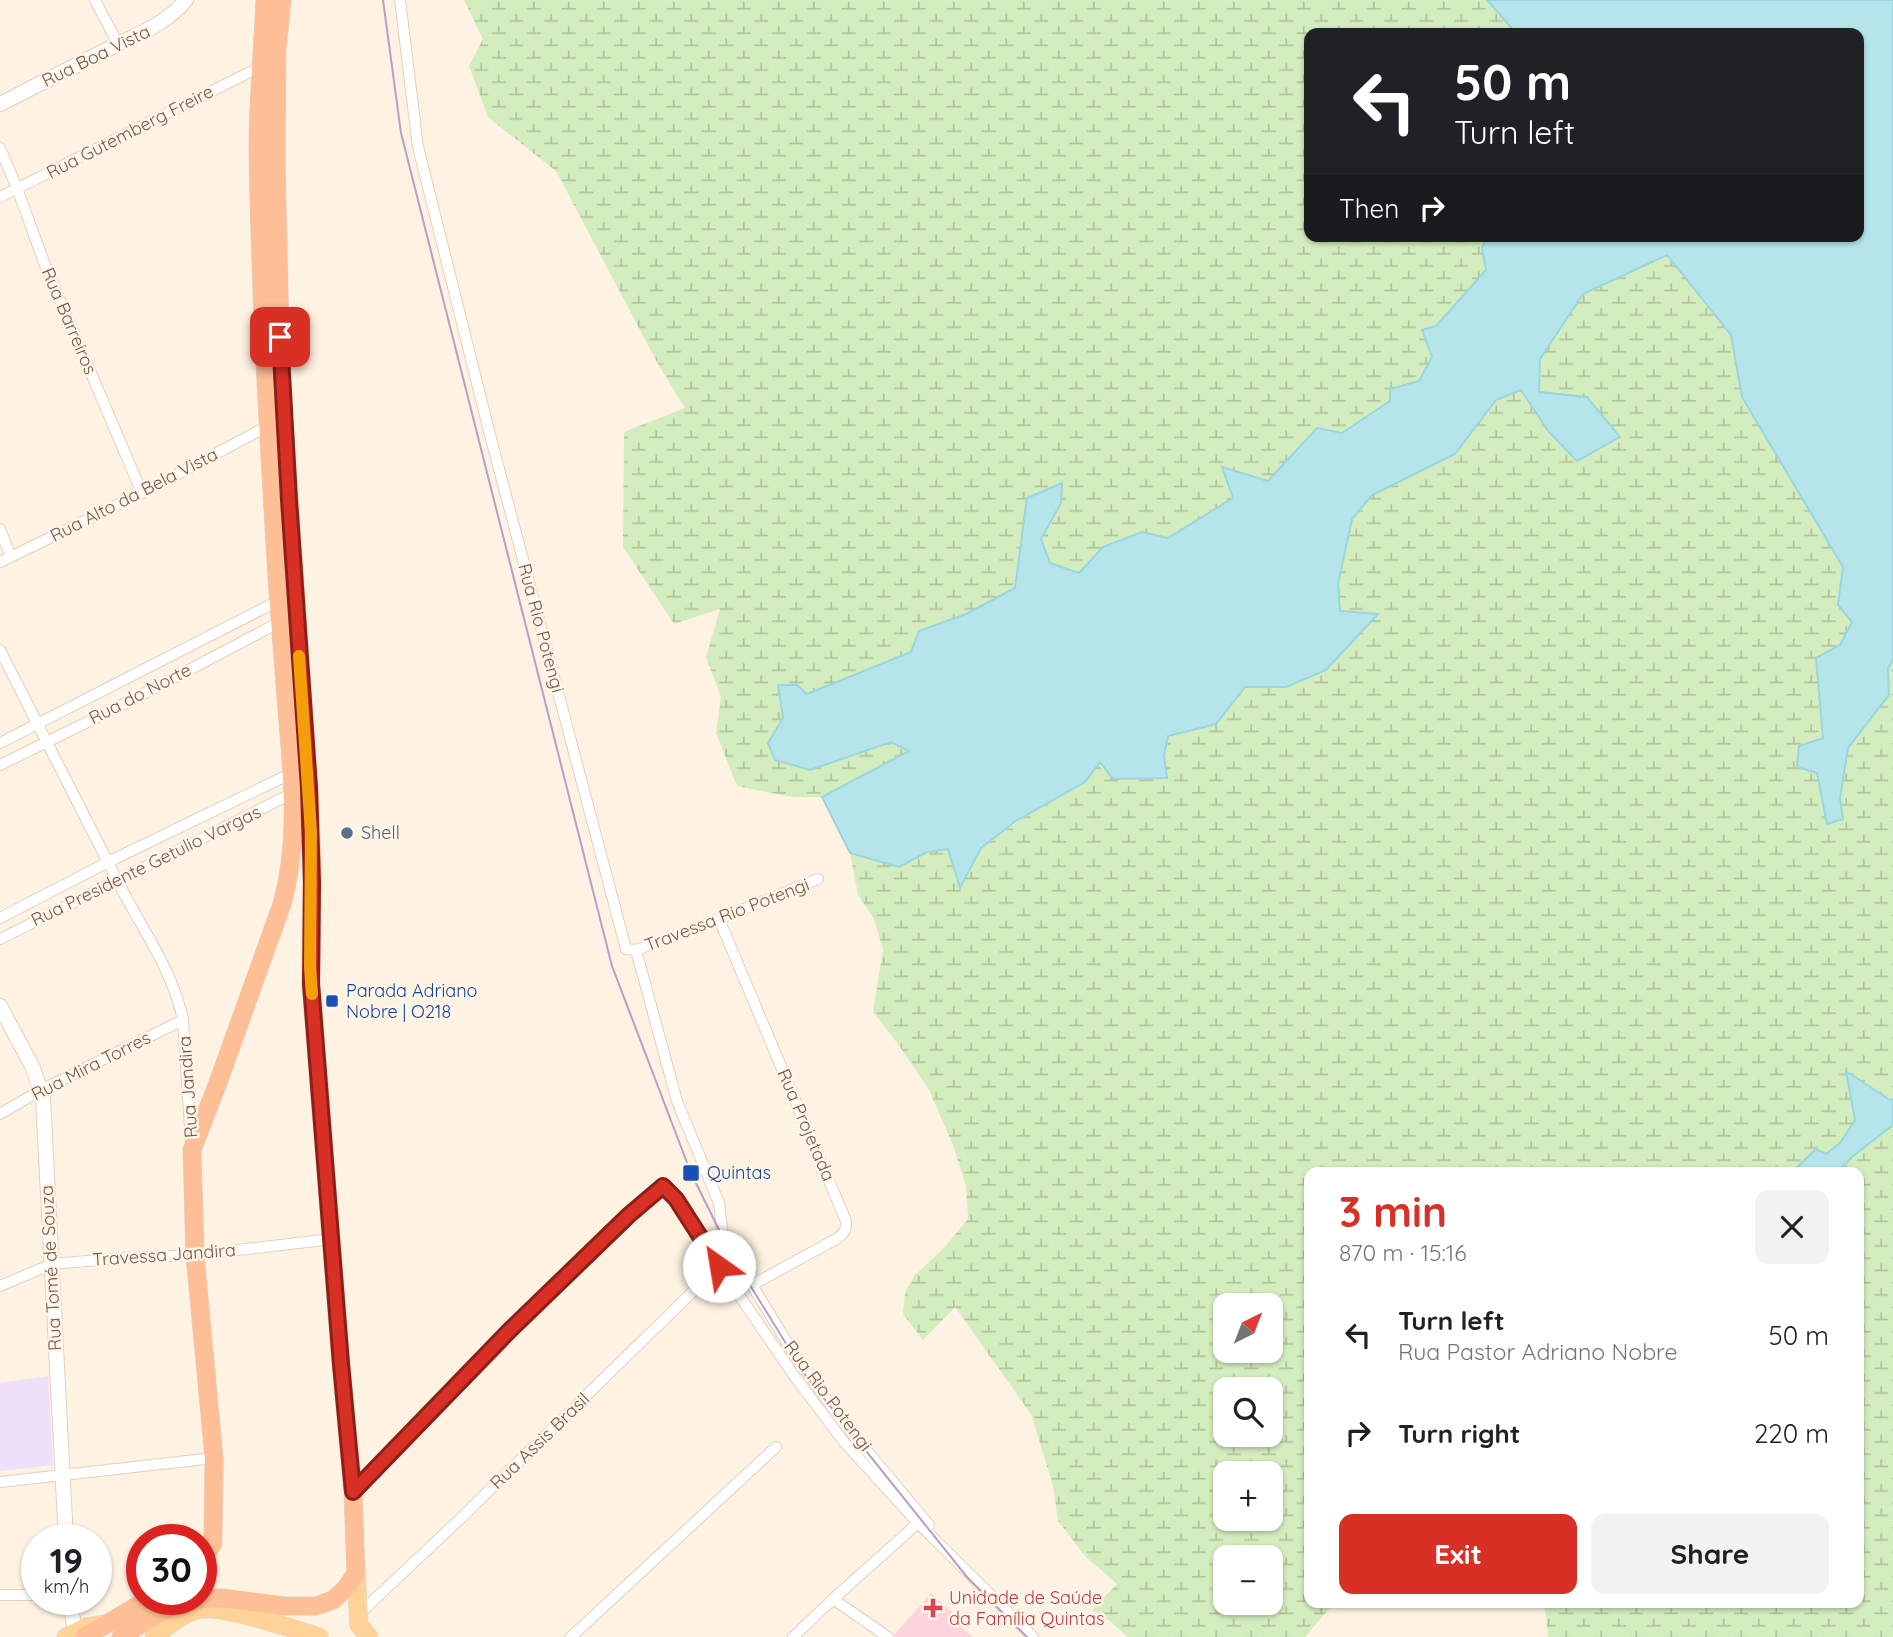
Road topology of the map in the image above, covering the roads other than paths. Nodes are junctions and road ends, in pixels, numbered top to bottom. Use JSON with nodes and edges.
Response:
{"nodes":[{"id":1,"x":95,"y":0,"type":"edge"},
{"id":2,"x":186,"y":0,"type":"edge"},
{"id":3,"x":265,"y":0,"type":"edge"},
{"id":4,"x":282,"y":0,"type":"edge"},
{"id":5,"x":400,"y":0,"type":"edge"},
{"id":6,"x":118,"y":44,"type":"junction"},
{"id":7,"x":260,"y":67,"type":"junction"},
{"id":8,"x":0,"y":104,"type":"edge"},
{"id":9,"x":0,"y":148,"type":"edge"},
{"id":10,"x":17,"y":188,"type":"junction"},
{"id":11,"x":0,"y":197,"type":"edge"},
{"id":12,"x":268,"y":426,"type":"junction"},
{"id":13,"x":142,"y":493,"type":"junction"},
{"id":14,"x":0,"y":529,"type":"edge"},
{"id":15,"x":11,"y":557,"type":"junction"},
{"id":16,"x":0,"y":562,"type":"edge"},
{"id":17,"x":278,"y":601,"type":"junction"},
{"id":18,"x":279,"y":622,"type":"junction"},
{"id":19,"x":0,"y":650,"type":"edge"},
{"id":20,"x":37,"y":724,"type":"junction"},
{"id":21,"x":46,"y":741,"type":"junction"},
{"id":22,"x":0,"y":743,"type":"edge"},
{"id":23,"x":0,"y":765,"type":"edge"},
{"id":24,"x":292,"y":774,"type":"junction"},
{"id":25,"x":293,"y":793,"type":"junction"},
{"id":26,"x":108,"y":862,"type":"junction"},
{"id":27,"x":818,"y":879,"type":"dead end"},
{"id":28,"x":117,"y":880,"type":"junction"},
{"id":29,"x":0,"y":918,"type":"edge"},
{"id":30,"x":719,"y":919,"type":"junction"},
{"id":31,"x":0,"y":939,"type":"edge"},
{"id":32,"x":636,"y":950,"type":"junction"},
{"id":33,"x":0,"y":1006,"type":"edge"},
{"id":34,"x":183,"y":1020,"type":"junction"},
{"id":35,"x":41,"y":1090,"type":"junction"},
{"id":36,"x":0,"y":1114,"type":"edge"},
{"id":37,"x":192,"y":1150,"type":"junction"},
{"id":38,"x":723,"y":1238,"type":"junction"},
{"id":39,"x":332,"y":1239,"type":"junction"},
{"id":40,"x":195,"y":1255,"type":"junction"},
{"id":41,"x":52,"y":1264,"type":"junction"},
{"id":42,"x":719,"y":1266,"type":"junction"},
{"id":43,"x":752,"y":1285,"type":"junction"},
{"id":44,"x":0,"y":1286,"type":"edge"},
{"id":45,"x":776,"y":1447,"type":"dead end"},
{"id":46,"x":214,"y":1458,"type":"junction"},
{"id":47,"x":62,"y":1476,"type":"junction"},
{"id":48,"x":0,"y":1482,"type":"edge"},
{"id":49,"x":353,"y":1492,"type":"junction"},
{"id":50,"x":918,"y":1522,"type":"junction"},
{"id":51,"x":65,"y":1524,"type":"edge"},
{"id":52,"x":213,"y":1524,"type":"edge"},
{"id":53,"x":942,"y":1547,"type":"junction"},
{"id":54,"x":356,"y":1573,"type":"junction"},
{"id":55,"x":0,"y":1595,"type":"edge"},
{"id":56,"x":21,"y":1595,"type":"edge"},
{"id":57,"x":217,"y":1598,"type":"edge"},
{"id":58,"x":833,"y":1599,"type":"junction"},
{"id":59,"x":126,"y":1612,"type":"edge"},
{"id":60,"x":359,"y":1614,"type":"junction"},
{"id":61,"x":72,"y":1615,"type":"edge"},
{"id":62,"x":158,"y":1615,"type":"edge"},
{"id":63,"x":172,"y":1615,"type":"edge"},
{"id":64,"x":290,"y":1633,"type":"edge"},
{"id":65,"x":75,"y":1635,"type":"edge"},
{"id":66,"x":121,"y":1637,"type":"edge"},
{"id":67,"x":137,"y":1637,"type":"edge"},
{"id":68,"x":154,"y":1637,"type":"edge"},
{"id":69,"x":319,"y":1637,"type":"edge"},
{"id":70,"x":369,"y":1637,"type":"edge"},
{"id":71,"x":571,"y":1637,"type":"edge"},
{"id":72,"x":793,"y":1637,"type":"edge"},
{"id":73,"x":888,"y":1637,"type":"edge"},
{"id":74,"x":1033,"y":1637,"type":"edge"}],
"edges":[{"from":1,"to":6,"type":"street"},
{"from":2,"to":6,"type":"street","name":"Rua Boa Vista"},
{"from":3,"to":7,"type":"highway"},
{"from":4,"to":39,"type":"highway"},
{"from":5,"to":32,"type":"street","name":"Rua Rio Potengi"},
{"from":6,"to":8,"type":"street","name":"Rua Boa Vista"},
{"from":7,"to":10,"type":"street","name":"Rua Gutemberg Freire"},
{"from":7,"to":12,"type":"highway"},
{"from":9,"to":10,"type":"street","name":"Rua Barreiros"},
{"from":10,"to":11,"type":"street","name":"Rua Gutemberg Freire"},
{"from":10,"to":13,"type":"street","name":"Rua Barreiros"},
{"from":12,"to":13,"type":"street","name":"Rua Alto da Bela Vista"},
{"from":12,"to":17,"type":"highway"},
{"from":13,"to":15,"type":"street","name":"Rua Alto da Bela Vista"},
{"from":14,"to":15,"type":"street"},
{"from":15,"to":16,"type":"street","name":"Rua Alto da Bela Vista"},
{"from":17,"to":18,"type":"highway"},
{"from":17,"to":20,"type":"street","name":"Rua do Norte"},
{"from":18,"to":21,"type":"street","name":"Rua do Norte"},
{"from":18,"to":24,"type":"highway"},
{"from":19,"to":20,"type":"street","name":"Rua Jandira"},
{"from":20,"to":21,"type":"street","name":"Rua Jandira"},
{"from":20,"to":22,"type":"street","name":"Rua do Norte"},
{"from":21,"to":23,"type":"street","name":"Rua do Norte"},
{"from":21,"to":26,"type":"street","name":"Rua Jandira"},
{"from":24,"to":25,"type":"highway"},
{"from":24,"to":26,"type":"street","name":"Rua Presidente Getulio Vargas"},
{"from":25,"to":28,"type":"street","name":"Rua Presidente Getulio Vargas"},
{"from":25,"to":37,"type":"highway"},
{"from":26,"to":28,"type":"street","name":"Rua Jandira"},
{"from":26,"to":29,"type":"street","name":"Rua Presidente Getulio Vargas"},
{"from":27,"to":30,"type":"street","name":"Travessa Rio Potengi"},
{"from":28,"to":31,"type":"street","name":"Rua Presidente Getulio Vargas"},
{"from":28,"to":34,"type":"street","name":"Rua Jandira"},
{"from":30,"to":32,"type":"street","name":"Travessa Rio Potengi"},
{"from":30,"to":43,"type":"street","name":"Rua Projetada"},
{"from":32,"to":38,"type":"street","name":"Rua Rio Potengi"},
{"from":33,"to":35,"type":"street","name":"Rua Tomé de Souza"},
{"from":34,"to":35,"type":"street","name":"Rua Mira Torres"},
{"from":34,"to":37,"type":"street","name":"Rua Jandira"},
{"from":35,"to":36,"type":"street","name":"Rua Mira Torres"},
{"from":35,"to":41,"type":"street","name":"Rua Tomé de Souza"},
{"from":37,"to":40,"type":"highway","name":"Rua Jandira"},
{"from":38,"to":42,"type":"street","name":"Rua Rio Potengi"},
{"from":38,"to":43,"type":"street","name":"Rua Rio Potengi"},
{"from":39,"to":40,"type":"street","name":"Travessa Jandira"},
{"from":39,"to":49,"type":"highway"},
{"from":40,"to":41,"type":"street","name":"Travessa Jandira"},
{"from":40,"to":46,"type":"highway","name":"Rua Jandira"},
{"from":41,"to":44,"type":"street","name":"Travessa Jandira"},
{"from":41,"to":47,"type":"street","name":"Rua Tomé de Souza"},
{"from":42,"to":49,"type":"street","name":"Rua Rio Potengi"},
{"from":42,"to":50,"type":"street","name":"Rua Rio Potengi"},
{"from":42,"to":60,"type":"street","name":"Rua Assis Brasil"},
{"from":43,"to":53,"type":"street","name":"Rua Rio Potengi"},
{"from":45,"to":71,"type":"street"},
{"from":46,"to":47,"type":"street"},
{"from":46,"to":52,"type":"highway","name":"Rua Jandira"},
{"from":47,"to":48,"type":"street"},
{"from":47,"to":51,"type":"street","name":"Rua Tomé de Souza"},
{"from":49,"to":54,"type":"highway"},
{"from":50,"to":53,"type":"street","name":"Rua Rio Potengi"},
{"from":50,"to":58,"type":"street"},
{"from":53,"to":74,"type":"street","name":"Rua Rio Potengi"},
{"from":54,"to":57,"type":"highway"},
{"from":54,"to":60,"type":"main road"},
{"from":55,"to":56,"type":"street"},
{"from":58,"to":72,"type":"street"},
{"from":58,"to":73,"type":"street"},
{"from":59,"to":65,"type":"highway"},
{"from":60,"to":70,"type":"main road"},
{"from":61,"to":65,"type":"street"},
{"from":62,"to":66,"type":"highway"},
{"from":63,"to":67,"type":"highway"},
{"from":64,"to":68,"type":"main road"},
{"from":64,"to":69,"type":"main road"}]}
